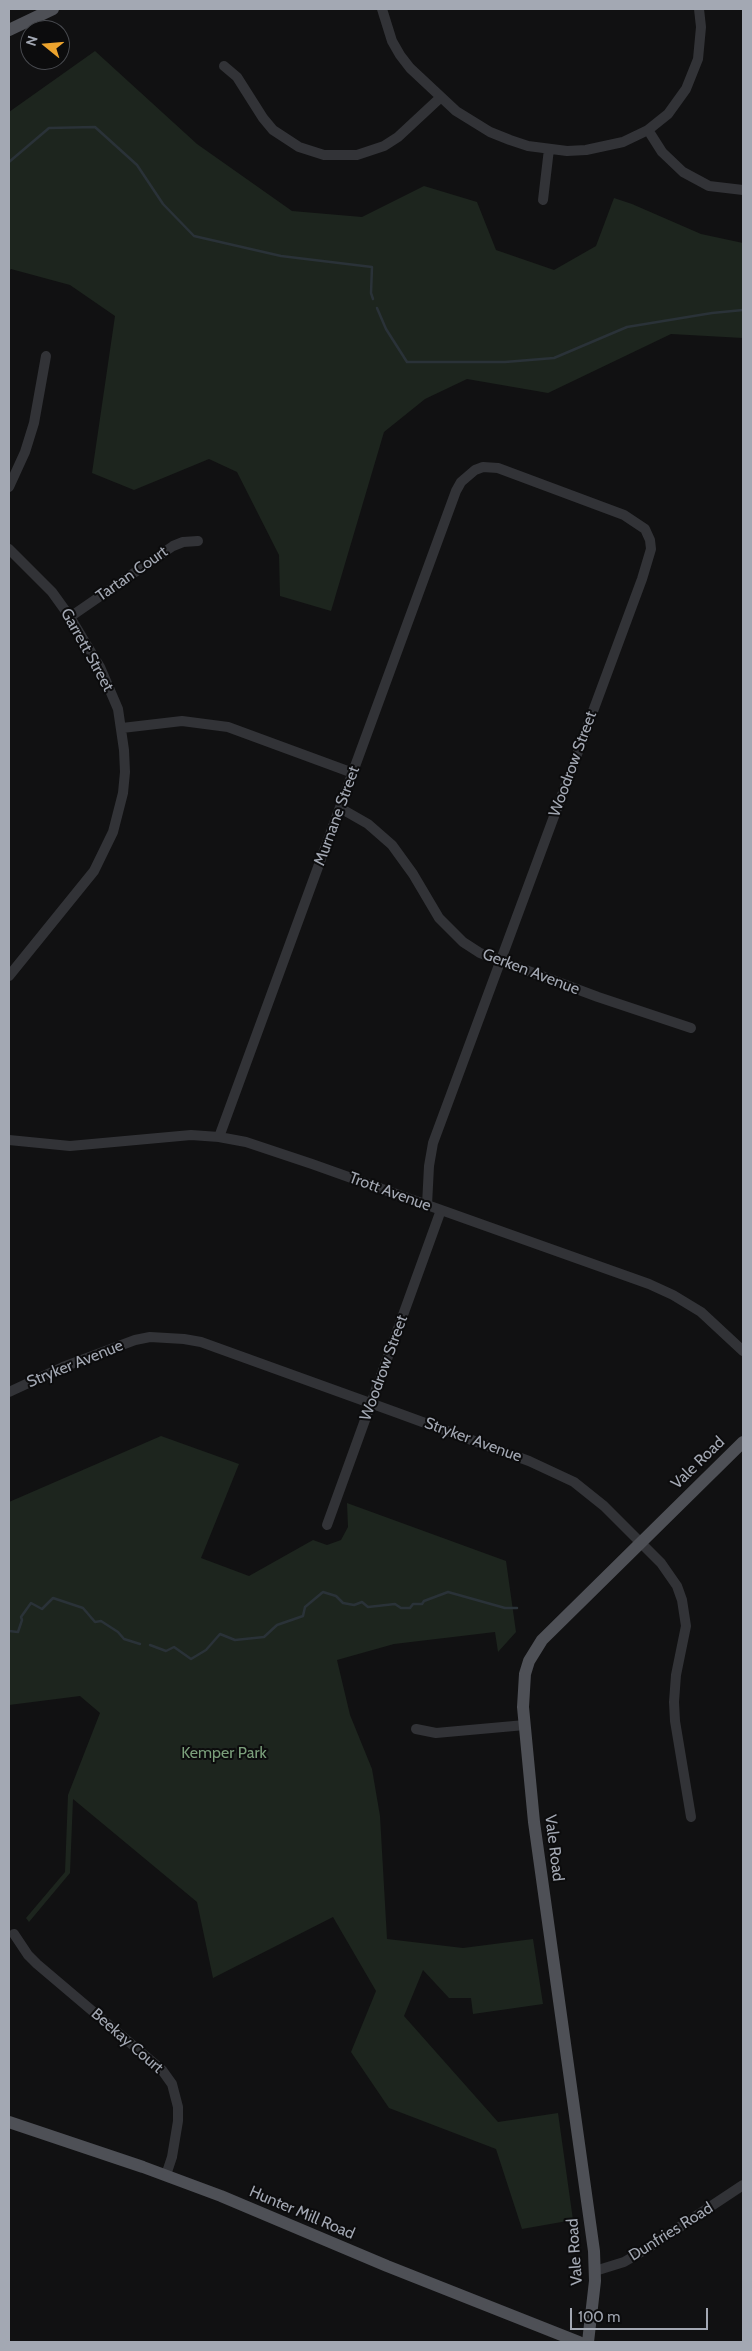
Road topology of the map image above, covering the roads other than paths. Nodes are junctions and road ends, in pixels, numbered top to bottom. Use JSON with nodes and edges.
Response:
{"nodes":[{"id":1,"x":53,"y":9,"type":"edge"},
{"id":2,"x":382,"y":9,"type":"edge"},
{"id":3,"x":699,"y":9,"type":"edge"},
{"id":4,"x":9,"y":30,"type":"edge"},
{"id":5,"x":224,"y":66,"type":"dead end"},
{"id":6,"x":441,"y":97,"type":"junction"},
{"id":7,"x":648,"y":130,"type":"junction"},
{"id":8,"x":549,"y":149,"type":"junction"},
{"id":9,"x":743,"y":190,"type":"edge"},
{"id":10,"x":543,"y":200,"type":"dead end"},
{"id":11,"x":46,"y":356,"type":"dead end"},
{"id":12,"x":9,"y":487,"type":"edge"},
{"id":13,"x":455,"y":495,"type":"joint"},
{"id":14,"x":198,"y":541,"type":"dead end"},
{"id":15,"x":9,"y":549,"type":"edge"},
{"id":16,"x":70,"y":617,"type":"junction"},
{"id":17,"x":122,"y":728,"type":"junction"},
{"id":18,"x":353,"y":773,"type":"junction"},
{"id":19,"x":340,"y":808,"type":"junction"},
{"id":20,"x":500,"y":961,"type":"junction"},
{"id":21,"x":9,"y":976,"type":"edge"},
{"id":22,"x":691,"y":1028,"type":"dead end"},
{"id":23,"x":219,"y":1137,"type":"junction"},
{"id":24,"x":9,"y":1140,"type":"edge"},
{"id":25,"x":427,"y":1205,"type":"junction"},
{"id":26,"x":441,"y":1210,"type":"junction"},
{"id":27,"x":743,"y":1351,"type":"edge"},
{"id":28,"x":9,"y":1392,"type":"edge"},
{"id":29,"x":372,"y":1403,"type":"junction"},
{"id":30,"x":743,"y":1442,"type":"edge"},
{"id":31,"x":327,"y":1525,"type":"dead end"},
{"id":32,"x":642,"y":1543,"type":"junction"},
{"id":33,"x":525,"y":1725,"type":"junction"},
{"id":34,"x":416,"y":1729,"type":"dead end"},
{"id":35,"x":691,"y":1817,"type":"dead end"},
{"id":36,"x":14,"y":1934,"type":"dead end"},
{"id":37,"x":9,"y":2122,"type":"edge"},
{"id":38,"x":166,"y":2175,"type":"junction"},
{"id":39,"x":743,"y":2185,"type":"edge"},
{"id":40,"x":595,"y":2271,"type":"junction"},
{"id":41,"x":579,"y":2342,"type":"edge"},
{"id":42,"x":588,"y":2342,"type":"edge"}],
"edges":[{"from":1,"to":4,"type":"main road"},
{"from":2,"to":6,"type":"street"},
{"from":3,"to":7,"type":"street"},
{"from":5,"to":6,"type":"street"},
{"from":6,"to":8,"type":"street"},
{"from":7,"to":8,"type":"street"},
{"from":7,"to":9,"type":"street"},
{"from":8,"to":10,"type":"street"},
{"from":11,"to":12,"type":"street"},
{"from":13,"to":18,"type":"street","name":"Murnane Street"},
{"from":13,"to":20,"type":"street","name":"Woodrow Street"},
{"from":14,"to":16,"type":"street","name":"Tartan Court"},
{"from":15,"to":16,"type":"street","name":"Garrett Street"},
{"from":16,"to":17,"type":"street","name":"Garrett Street"},
{"from":17,"to":18,"type":"street"},
{"from":17,"to":21,"type":"street","name":"Garrett Street"},
{"from":18,"to":19,"type":"street","name":"Murnane Street"},
{"from":19,"to":20,"type":"street","name":"Gerken Avenue"},
{"from":19,"to":23,"type":"street","name":"Murnane Street"},
{"from":20,"to":22,"type":"street","name":"Gerken Avenue"},
{"from":20,"to":25,"type":"street","name":"Woodrow Street"},
{"from":23,"to":24,"type":"street","name":"Trott Avenue"},
{"from":23,"to":25,"type":"street","name":"Trott Avenue"},
{"from":25,"to":26,"type":"street","name":"Trott Avenue"},
{"from":26,"to":27,"type":"street","name":"Trott Avenue"},
{"from":26,"to":29,"type":"street","name":"Woodrow Street"},
{"from":28,"to":29,"type":"street","name":"Stryker Avenue"},
{"from":29,"to":31,"type":"street","name":"Woodrow Street"},
{"from":29,"to":32,"type":"street","name":"Stryker Avenue"},
{"from":30,"to":32,"type":"main road","name":"Vale Road"},
{"from":32,"to":33,"type":"main road","name":"Vale Road"},
{"from":32,"to":35,"type":"street","name":"Stryker Avenue"},
{"from":33,"to":34,"type":"street"},
{"from":33,"to":40,"type":"main road","name":"Vale Road"},
{"from":36,"to":38,"type":"street","name":"Beekay Court"},
{"from":37,"to":38,"type":"main road","name":"Hunter Mill Road"},
{"from":38,"to":41,"type":"main road","name":"Hunter Mill Road"},
{"from":39,"to":40,"type":"street","name":"Dunfries Road"},
{"from":40,"to":42,"type":"main road","name":"Vale Road"}]}
